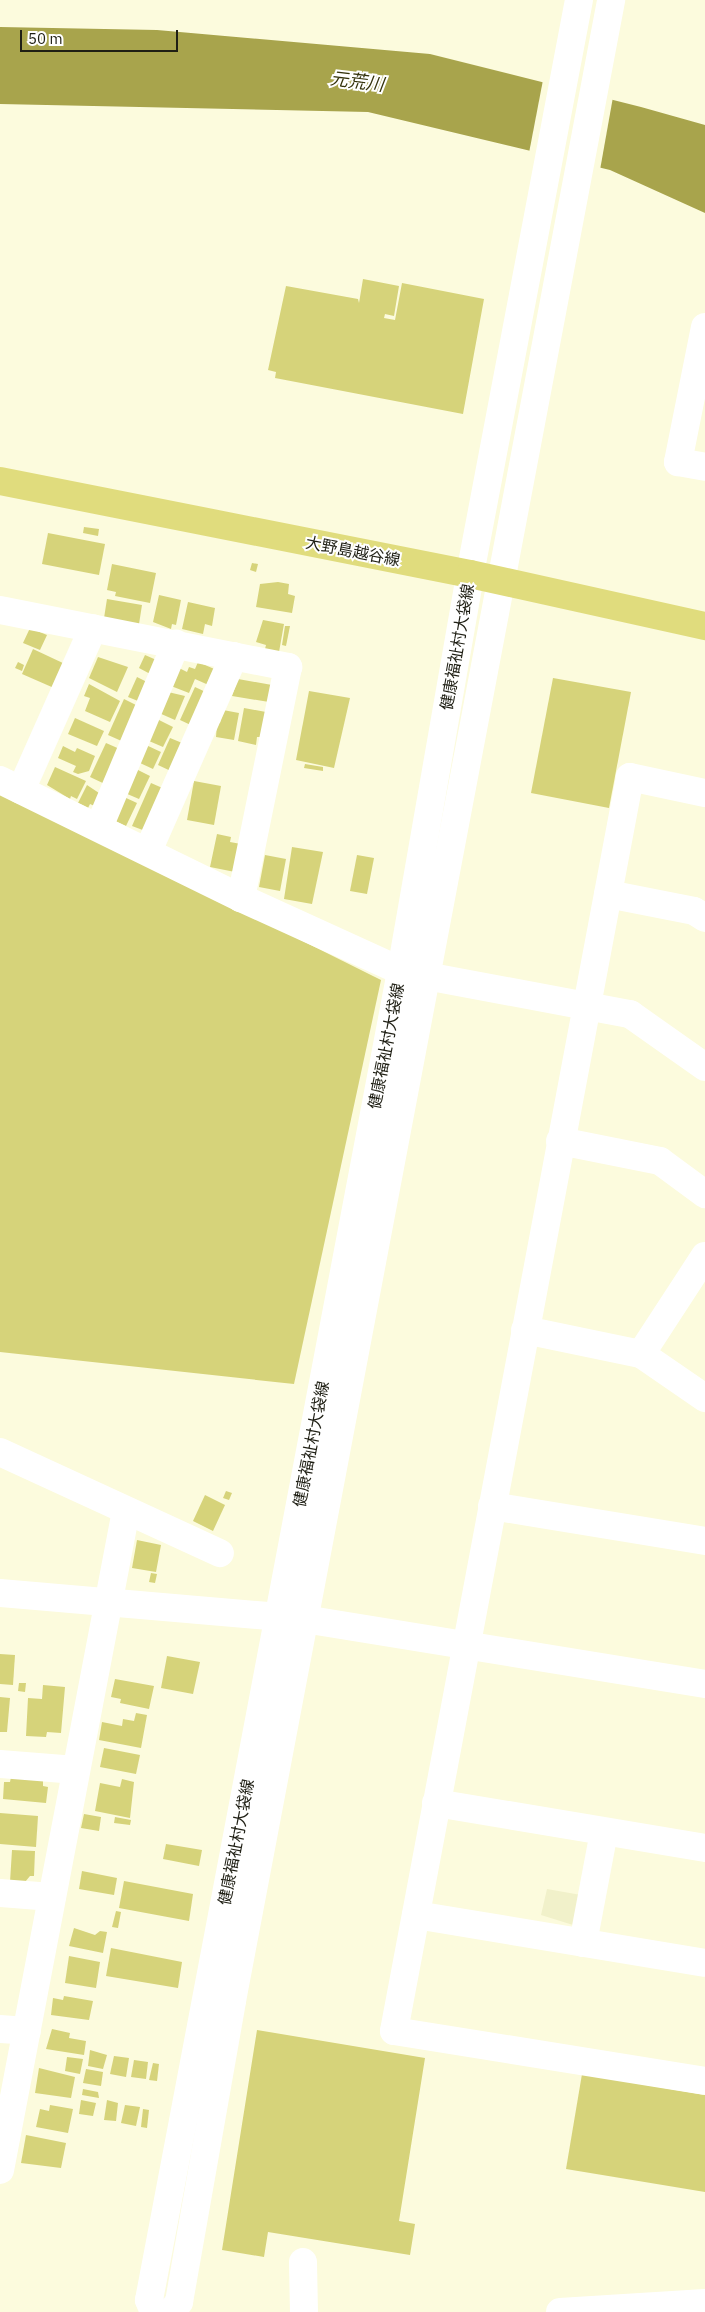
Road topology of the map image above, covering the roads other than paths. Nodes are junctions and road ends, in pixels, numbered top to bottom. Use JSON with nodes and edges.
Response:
{"nodes":[{"id":1,"x":579,"y":0,"type":"edge"},
{"id":2,"x":611,"y":0,"type":"edge"},
{"id":3,"x":705,"y":327,"type":"edge"},
{"id":4,"x":705,"y":467,"type":"edge"},
{"id":5,"x":0,"y":481,"type":"edge"},
{"id":6,"x":470,"y":574,"type":"junction"},
{"id":7,"x":502,"y":582,"type":"junction"},
{"id":8,"x":0,"y":610,"type":"edge"},
{"id":9,"x":705,"y":626,"type":"edge"},
{"id":10,"x":93,"y":628,"type":"junction"},
{"id":11,"x":176,"y":644,"type":"junction"},
{"id":12,"x":234,"y":656,"type":"junction"},
{"id":13,"x":11,"y":785,"type":"edge"},
{"id":14,"x":705,"y":793,"type":"edge"},
{"id":15,"x":99,"y":827,"type":"junction"},
{"id":16,"x":148,"y":851,"type":"junction"},
{"id":17,"x":608,"y":894,"type":"junction"},
{"id":18,"x":242,"y":898,"type":"junction"},
{"id":19,"x":705,"y":918,"type":"edge"},
{"id":20,"x":413,"y":973,"type":"junction"},
{"id":21,"x":585,"y":1007,"type":"junction"},
{"id":22,"x":705,"y":1068,"type":"edge"},
{"id":23,"x":560,"y":1140,"type":"junction"},
{"id":24,"x":705,"y":1194,"type":"edge"},
{"id":25,"x":705,"y":1256,"type":"edge"},
{"id":26,"x":525,"y":1330,"type":"junction"},
{"id":27,"x":641,"y":1354,"type":"junction"},
{"id":28,"x":705,"y":1398,"type":"edge"},
{"id":29,"x":0,"y":1452,"type":"edge"},
{"id":30,"x":492,"y":1506,"type":"junction"},
{"id":31,"x":126,"y":1511,"type":"junction"},
{"id":32,"x":705,"y":1541,"type":"edge"},
{"id":33,"x":220,"y":1553,"type":"dead end"},
{"id":34,"x":0,"y":1593,"type":"edge"},
{"id":35,"x":108,"y":1601,"type":"junction"},
{"id":36,"x":291,"y":1618,"type":"junction"},
{"id":37,"x":465,"y":1644,"type":"junction"},
{"id":38,"x":705,"y":1684,"type":"edge"},
{"id":39,"x":0,"y":1764,"type":"edge"},
{"id":40,"x":76,"y":1770,"type":"junction"},
{"id":41,"x":436,"y":1803,"type":"junction"},
{"id":42,"x":604,"y":1832,"type":"junction"},
{"id":43,"x":705,"y":1848,"type":"edge"},
{"id":44,"x":0,"y":1894,"type":"edge"},
{"id":45,"x":52,"y":1897,"type":"junction"},
{"id":46,"x":416,"y":1915,"type":"junction"},
{"id":47,"x":583,"y":1943,"type":"junction"},
{"id":48,"x":705,"y":1963,"type":"edge"},
{"id":49,"x":13,"y":2030,"type":"edge"},
{"id":50,"x":705,"y":2082,"type":"edge"},
{"id":51,"x":0,"y":2170,"type":"edge"},
{"id":52,"x":303,"y":2262,"type":"dead end"},
{"id":53,"x":705,"y":2303,"type":"edge"},
{"id":54,"x":154,"y":2312,"type":"edge"},
{"id":55,"x":171,"y":2312,"type":"edge"},
{"id":56,"x":304,"y":2312,"type":"edge"},
{"id":57,"x":560,"y":2312,"type":"edge"}],
"edges":[{"from":1,"to":6,"type":"street","name":"健康福祉村大袋線"},
{"from":2,"to":7,"type":"street","name":"健康福祉村大袋線"},
{"from":3,"to":4,"type":"street"},
{"from":5,"to":6,"type":"main road","name":"大野島越谷線"},
{"from":6,"to":7,"type":"main road","name":"大野島越谷線"},
{"from":6,"to":20,"type":"street","name":"健康福祉村大袋線"},
{"from":7,"to":9,"type":"main road","name":"大野島越谷線"},
{"from":7,"to":20,"type":"street","name":"健康福祉村大袋線"},
{"from":8,"to":10,"type":"street"},
{"from":10,"to":11,"type":"street"},
{"from":10,"to":13,"type":"street"},
{"from":11,"to":12,"type":"street"},
{"from":11,"to":15,"type":"street"},
{"from":12,"to":16,"type":"street"},
{"from":12,"to":18,"type":"street"},
{"from":13,"to":15,"type":"street"},
{"from":14,"to":17,"type":"street"},
{"from":15,"to":16,"type":"street"},
{"from":16,"to":18,"type":"street"},
{"from":17,"to":19,"type":"street"},
{"from":17,"to":21,"type":"street"},
{"from":18,"to":20,"type":"street"},
{"from":20,"to":21,"type":"street"},
{"from":20,"to":36,"type":"street","name":"健康福祉村大袋線"},
{"from":21,"to":22,"type":"street"},
{"from":21,"to":23,"type":"street"},
{"from":23,"to":24,"type":"street"},
{"from":23,"to":26,"type":"street"},
{"from":25,"to":27,"type":"street"},
{"from":26,"to":27,"type":"street"},
{"from":26,"to":30,"type":"street"},
{"from":27,"to":28,"type":"street"},
{"from":29,"to":31,"type":"street"},
{"from":30,"to":32,"type":"street"},
{"from":30,"to":37,"type":"street"},
{"from":31,"to":33,"type":"street"},
{"from":31,"to":35,"type":"street"},
{"from":34,"to":35,"type":"street"},
{"from":35,"to":36,"type":"street"},
{"from":35,"to":40,"type":"street"},
{"from":36,"to":37,"type":"street"},
{"from":36,"to":54,"type":"street","name":"健康福祉村大袋線"},
{"from":36,"to":55,"type":"street","name":"健康福祉村大袋線"},
{"from":37,"to":38,"type":"street"},
{"from":37,"to":41,"type":"street"},
{"from":39,"to":40,"type":"street"},
{"from":40,"to":45,"type":"street"},
{"from":41,"to":42,"type":"street"},
{"from":41,"to":46,"type":"street"},
{"from":42,"to":43,"type":"street"},
{"from":42,"to":47,"type":"street"},
{"from":44,"to":45,"type":"street"},
{"from":45,"to":49,"type":"street"},
{"from":46,"to":47,"type":"street"},
{"from":46,"to":50,"type":"street"},
{"from":47,"to":48,"type":"street"},
{"from":49,"to":51,"type":"street"},
{"from":52,"to":56,"type":"street"},
{"from":53,"to":57,"type":"street"}]}
